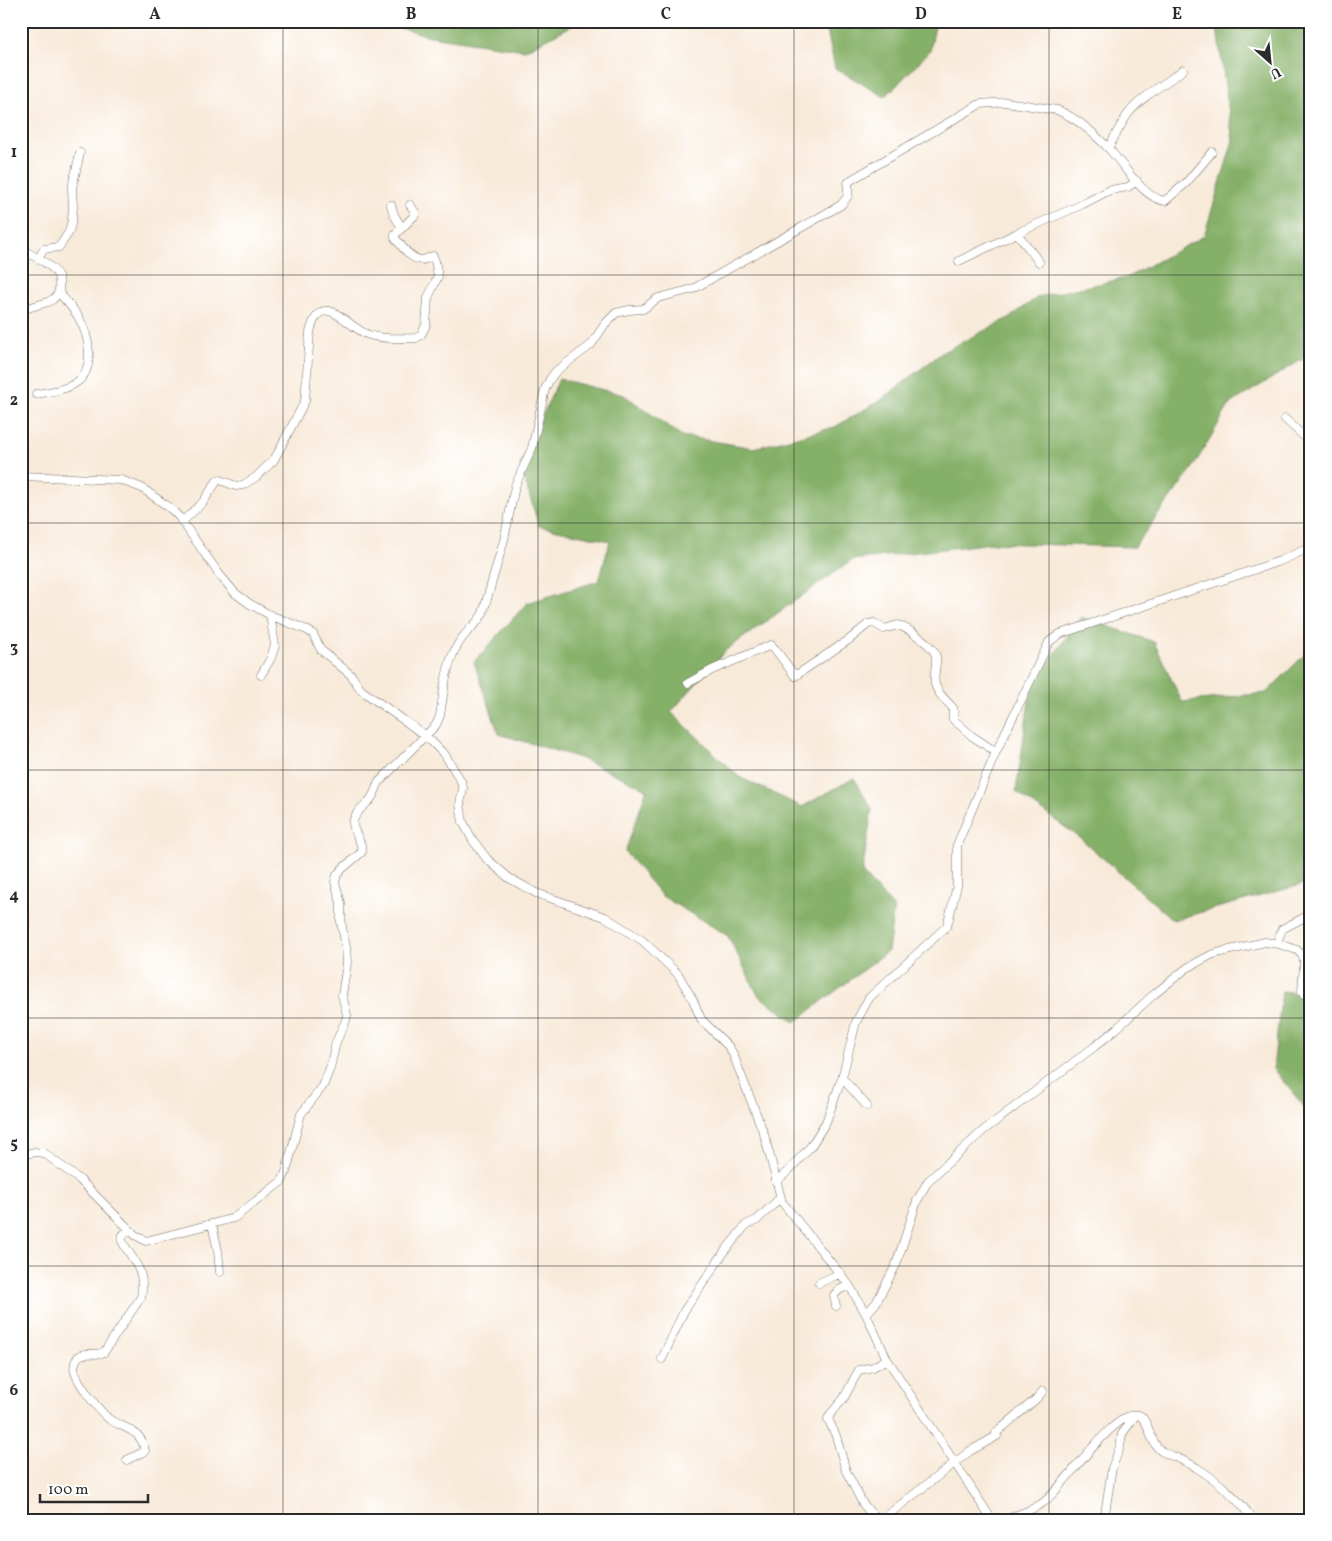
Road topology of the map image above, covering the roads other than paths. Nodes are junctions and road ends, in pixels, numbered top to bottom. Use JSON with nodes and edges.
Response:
{"nodes":[{"id":1,"x":1183,"y":70,"type":"dead end"},
{"id":2,"x":1108,"y":148,"type":"junction"},
{"id":3,"x":1212,"y":152,"type":"dead end"},
{"id":4,"x":80,"y":153,"type":"dead end"},
{"id":5,"x":1137,"y":181,"type":"junction"},
{"id":6,"x":391,"y":205,"type":"dead end"},
{"id":7,"x":410,"y":205,"type":"dead end"},
{"id":8,"x":402,"y":228,"type":"junction"},
{"id":9,"x":1017,"y":233,"type":"junction"},
{"id":10,"x":21,"y":249,"type":"edge"},
{"id":11,"x":38,"y":259,"type":"junction"},
{"id":12,"x":959,"y":261,"type":"dead end"},
{"id":13,"x":1039,"y":262,"type":"dead end"},
{"id":14,"x":59,"y":293,"type":"junction"},
{"id":15,"x":21,"y":310,"type":"edge"},
{"id":16,"x":36,"y":394,"type":"dead end"},
{"id":17,"x":1285,"y":419,"type":"dead end"},
{"id":18,"x":1311,"y":444,"type":"edge"},
{"id":19,"x":21,"y":476,"type":"edge"},
{"id":20,"x":182,"y":522,"type":"junction"},
{"id":21,"x":1311,"y":547,"type":"edge"},
{"id":22,"x":270,"y":615,"type":"junction"},
{"id":23,"x":261,"y":675,"type":"dead end"},
{"id":24,"x":688,"y":683,"type":"dead end"},
{"id":25,"x":426,"y":736,"type":"junction"},
{"id":26,"x":996,"y":752,"type":"junction"},
{"id":27,"x":1311,"y":914,"type":"edge"},
{"id":28,"x":1277,"y":943,"type":"junction"},
{"id":29,"x":1311,"y":997,"type":"edge"},
{"id":30,"x":842,"y":1078,"type":"junction"},
{"id":31,"x":867,"y":1106,"type":"dead end"},
{"id":32,"x":21,"y":1159,"type":"edge"},
{"id":33,"x":776,"y":1182,"type":"junction"},
{"id":34,"x":780,"y":1198,"type":"junction"},
{"id":35,"x":212,"y":1224,"type":"junction"},
{"id":36,"x":130,"y":1229,"type":"junction"},
{"id":37,"x":220,"y":1272,"type":"dead end"},
{"id":38,"x":841,"y":1273,"type":"junction"},
{"id":39,"x":820,"y":1283,"type":"dead end"},
{"id":40,"x":849,"y":1285,"type":"junction"},
{"id":41,"x":836,"y":1306,"type":"dead end"},
{"id":42,"x":866,"y":1314,"type":"junction"},
{"id":43,"x":662,"y":1358,"type":"dead end"},
{"id":44,"x":887,"y":1359,"type":"junction"},
{"id":45,"x":1044,"y":1391,"type":"dead end"},
{"id":46,"x":1135,"y":1415,"type":"junction"},
{"id":47,"x":127,"y":1460,"type":"dead end"},
{"id":48,"x":955,"y":1463,"type":"junction"},
{"id":49,"x":877,"y":1520,"type":"edge"},
{"id":50,"x":881,"y":1520,"type":"edge"},
{"id":51,"x":992,"y":1520,"type":"edge"},
{"id":52,"x":1006,"y":1520,"type":"edge"},
{"id":53,"x":1104,"y":1520,"type":"edge"},
{"id":54,"x":1253,"y":1520,"type":"edge"}],
"edges":[{"from":1,"to":2,"type":"street"},
{"from":2,"to":5,"type":"street"},
{"from":2,"to":25,"type":"street"},
{"from":3,"to":5,"type":"street"},
{"from":4,"to":11,"type":"street"},
{"from":5,"to":9,"type":"street"},
{"from":6,"to":8,"type":"street"},
{"from":7,"to":8,"type":"street"},
{"from":8,"to":20,"type":"street"},
{"from":9,"to":12,"type":"street"},
{"from":9,"to":13,"type":"street"},
{"from":10,"to":11,"type":"street"},
{"from":11,"to":14,"type":"street"},
{"from":14,"to":15,"type":"street"},
{"from":14,"to":16,"type":"street"},
{"from":17,"to":18,"type":"street"},
{"from":19,"to":20,"type":"street"},
{"from":20,"to":22,"type":"street"},
{"from":21,"to":26,"type":"street"},
{"from":22,"to":23,"type":"street"},
{"from":22,"to":25,"type":"street"},
{"from":24,"to":26,"type":"street"},
{"from":25,"to":33,"type":"street"},
{"from":25,"to":35,"type":"street"},
{"from":26,"to":30,"type":"street"},
{"from":27,"to":28,"type":"street"},
{"from":28,"to":29,"type":"street"},
{"from":28,"to":42,"type":"street"},
{"from":30,"to":31,"type":"street"},
{"from":30,"to":33,"type":"street"},
{"from":32,"to":36,"type":"street"},
{"from":33,"to":34,"type":"street"},
{"from":34,"to":38,"type":"street"},
{"from":34,"to":43,"type":"street"},
{"from":35,"to":36,"type":"street"},
{"from":35,"to":37,"type":"street"},
{"from":36,"to":47,"type":"street"},
{"from":38,"to":39,"type":"street"},
{"from":38,"to":40,"type":"street"},
{"from":40,"to":41,"type":"street"},
{"from":40,"to":42,"type":"street"},
{"from":42,"to":44,"type":"street"},
{"from":44,"to":48,"type":"street"},
{"from":44,"to":49,"type":"street"},
{"from":45,"to":48,"type":"street"},
{"from":46,"to":52,"type":"street"},
{"from":46,"to":53,"type":"street"},
{"from":46,"to":54,"type":"street"},
{"from":48,"to":50,"type":"street"},
{"from":48,"to":51,"type":"street"}]}
